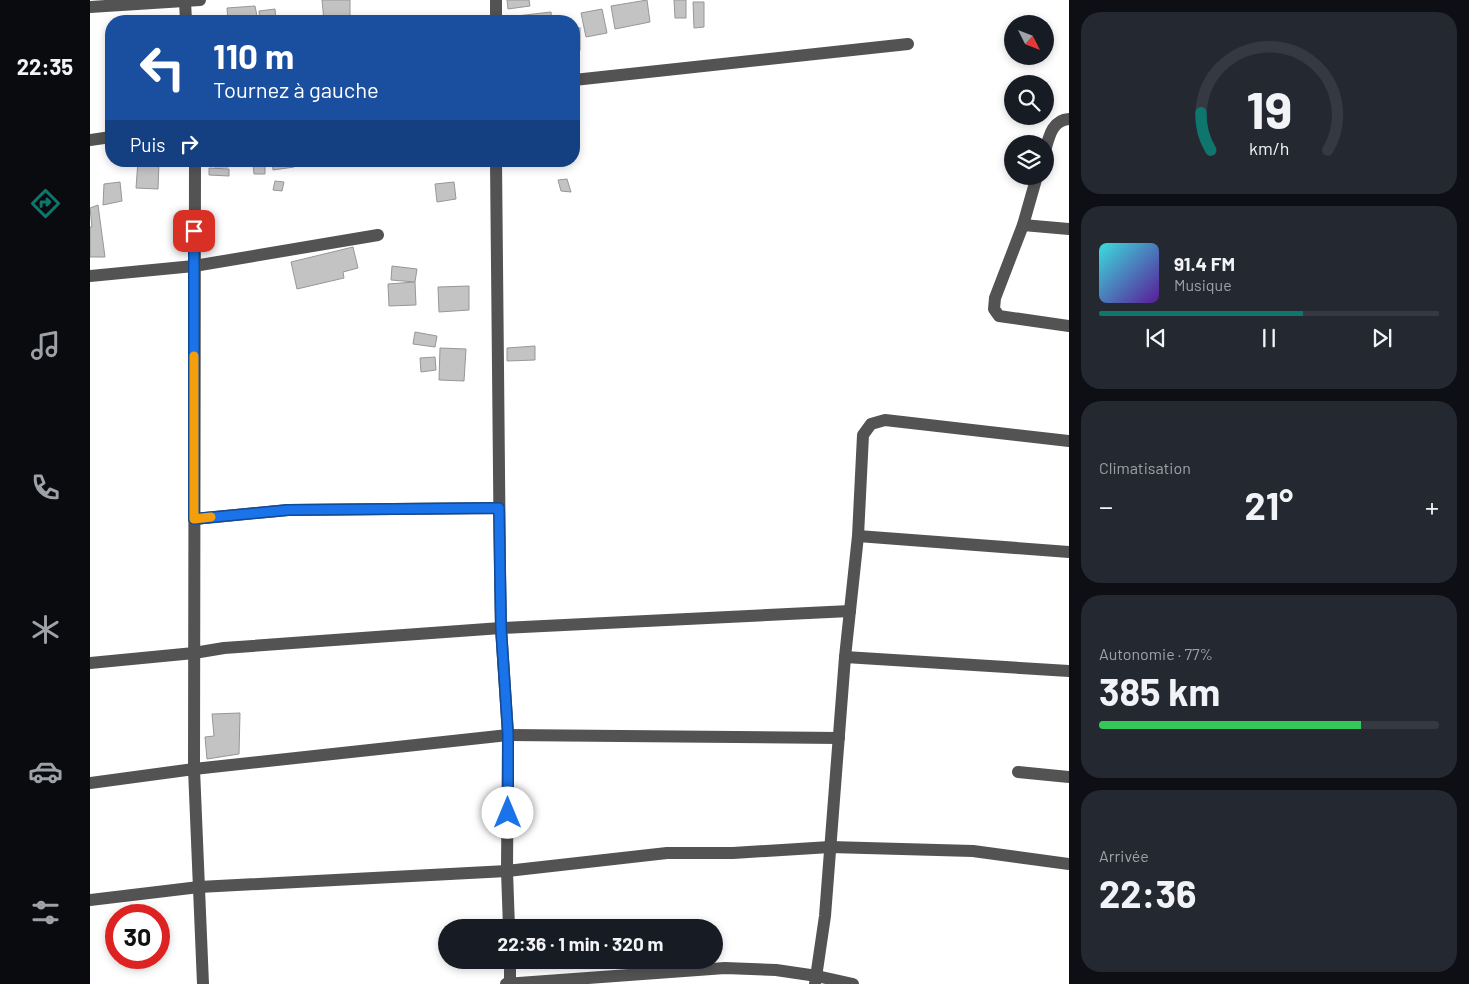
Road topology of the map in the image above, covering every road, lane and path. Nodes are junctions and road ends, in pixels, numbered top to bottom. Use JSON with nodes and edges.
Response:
{"nodes":[{"id":1,"x":200,"y":0,"type":"edge"},
{"id":2,"x":496,"y":0,"type":"edge"},
{"id":3,"x":185,"y":1,"type":"edge"},
{"id":4,"x":90,"y":7,"type":"edge"},
{"id":5,"x":186,"y":15,"type":"edge"},
{"id":6,"x":496,"y":15,"type":"edge"},
{"id":7,"x":908,"y":44,"type":"dead end"},
{"id":8,"x":580,"y":79,"type":"edge"},
{"id":9,"x":1069,"y":119,"type":"edge"},
{"id":10,"x":1050,"y":135,"type":"edge"},
{"id":11,"x":105,"y":138,"type":"edge"},
{"id":12,"x":90,"y":140,"type":"edge"},
{"id":13,"x":195,"y":167,"type":"edge"},
{"id":14,"x":496,"y":167,"type":"edge"},
{"id":15,"x":1034,"y":185,"type":"edge"},
{"id":16,"x":1023,"y":225,"type":"junction"},
{"id":17,"x":1069,"y":228,"type":"edge"},
{"id":18,"x":378,"y":235,"type":"dead end"},
{"id":19,"x":194,"y":266,"type":"junction"},
{"id":20,"x":90,"y":276,"type":"edge"},
{"id":21,"x":1069,"y":326,"type":"edge"},
{"id":22,"x":1069,"y":441,"type":"edge"},
{"id":23,"x":499,"y":508,"type":"junction"},
{"id":24,"x":194,"y":519,"type":"junction"},
{"id":25,"x":858,"y":536,"type":"junction"},
{"id":26,"x":1069,"y":552,"type":"edge"},
{"id":27,"x":850,"y":611,"type":"junction"},
{"id":28,"x":501,"y":628,"type":"junction"},
{"id":29,"x":194,"y":653,"type":"junction"},
{"id":30,"x":845,"y":657,"type":"junction"},
{"id":31,"x":90,"y":664,"type":"edge"},
{"id":32,"x":1069,"y":671,"type":"edge"},
{"id":33,"x":508,"y":734,"type":"junction"},
{"id":34,"x":839,"y":738,"type":"junction"},
{"id":35,"x":194,"y":769,"type":"junction"},
{"id":36,"x":1018,"y":772,"type":"dead end"},
{"id":37,"x":1069,"y":777,"type":"edge"},
{"id":38,"x":90,"y":783,"type":"edge"},
{"id":39,"x":830,"y":847,"type":"junction"},
{"id":40,"x":1066,"y":864,"type":"edge"},
{"id":41,"x":507,"y":871,"type":"junction"},
{"id":42,"x":1069,"y":876,"type":"edge"},
{"id":43,"x":199,"y":887,"type":"junction"},
{"id":44,"x":90,"y":900,"type":"edge"},
{"id":45,"x":509,"y":919,"type":"edge"},
{"id":46,"x":510,"y":969,"type":"edge"},
{"id":47,"x":816,"y":980,"type":"edge"},
{"id":48,"x":203,"y":984,"type":"edge"},
{"id":49,"x":506,"y":984,"type":"edge"},
{"id":50,"x":510,"y":984,"type":"edge"},
{"id":51,"x":853,"y":984,"type":"edge"}],
"edges":[{"from":1,"to":3,"type":"street"},
{"from":2,"to":6,"type":"street"},
{"from":3,"to":4,"type":"street"},
{"from":3,"to":5,"type":"street"},
{"from":7,"to":8,"type":"street"},
{"from":9,"to":10,"type":"street"},
{"from":11,"to":12,"type":"street"},
{"from":13,"to":19,"type":"street"},
{"from":14,"to":23,"type":"street"},
{"from":15,"to":16,"type":"street"},
{"from":16,"to":17,"type":"street"},
{"from":16,"to":21,"type":"street"},
{"from":18,"to":19,"type":"street"},
{"from":19,"to":20,"type":"street"},
{"from":19,"to":24,"type":"street"},
{"from":22,"to":25,"type":"street"},
{"from":23,"to":24,"type":"street"},
{"from":23,"to":28,"type":"street"},
{"from":24,"to":29,"type":"street"},
{"from":25,"to":26,"type":"street"},
{"from":25,"to":27,"type":"street"},
{"from":27,"to":28,"type":"street"},
{"from":27,"to":30,"type":"street"},
{"from":28,"to":29,"type":"street"},
{"from":28,"to":33,"type":"street"},
{"from":29,"to":31,"type":"street"},
{"from":29,"to":35,"type":"street"},
{"from":30,"to":32,"type":"street"},
{"from":30,"to":34,"type":"street"},
{"from":33,"to":34,"type":"street"},
{"from":33,"to":35,"type":"street"},
{"from":33,"to":41,"type":"street"},
{"from":34,"to":39,"type":"street"},
{"from":35,"to":38,"type":"street"},
{"from":35,"to":43,"type":"street"},
{"from":36,"to":37,"type":"street"},
{"from":39,"to":40,"type":"street"},
{"from":39,"to":41,"type":"street"},
{"from":39,"to":47,"type":"street"},
{"from":40,"to":42,"type":"street"},
{"from":41,"to":43,"type":"street"},
{"from":41,"to":45,"type":"street"},
{"from":43,"to":44,"type":"street"},
{"from":43,"to":48,"type":"street"},
{"from":46,"to":50,"type":"street"},
{"from":47,"to":50,"type":"street"},
{"from":47,"to":51,"type":"street"},
{"from":49,"to":50,"type":"street"}]}
